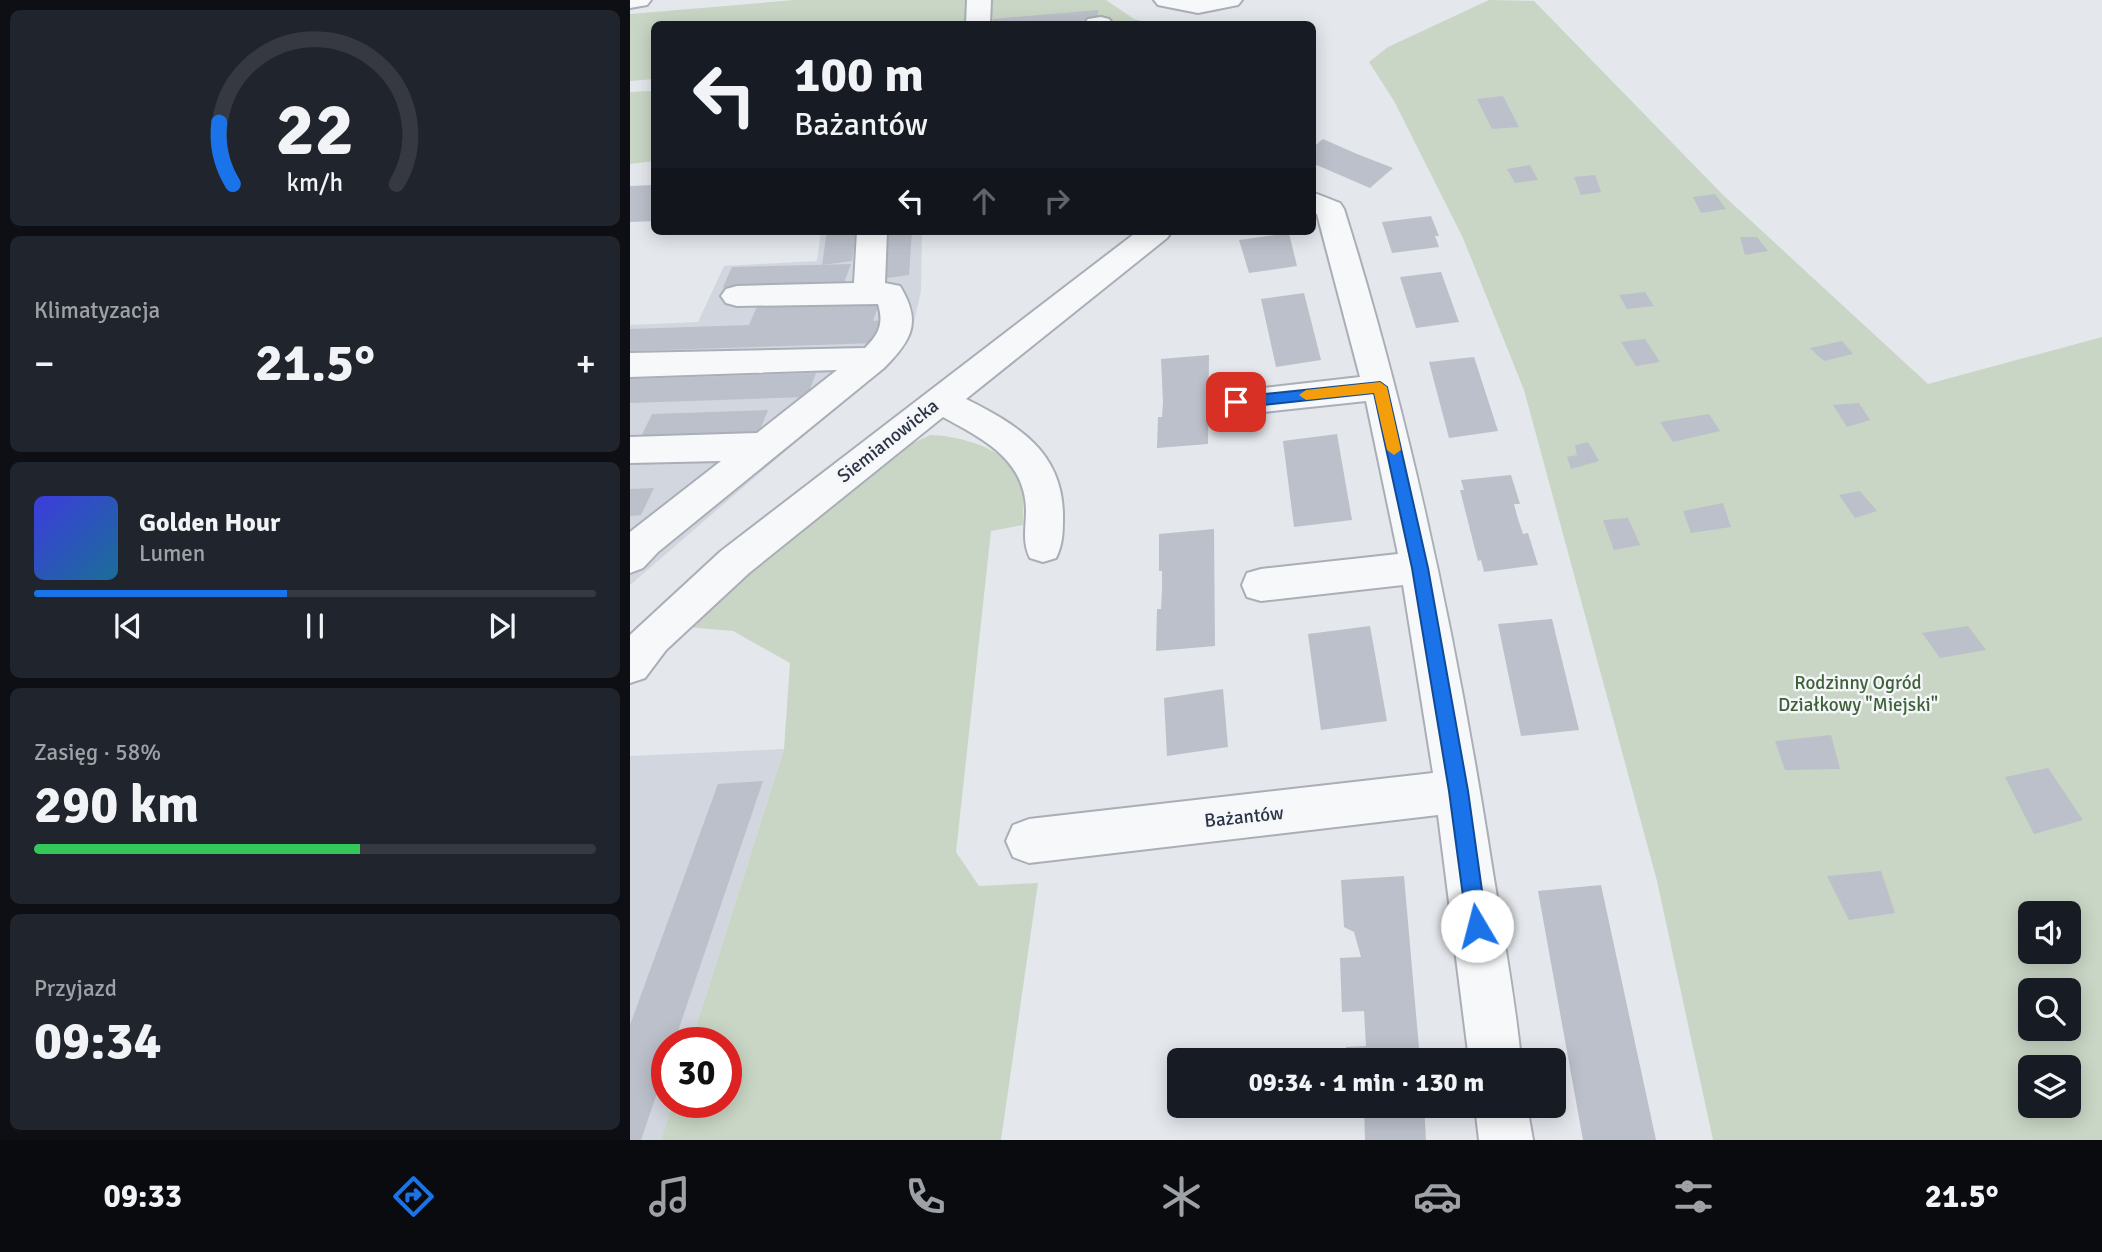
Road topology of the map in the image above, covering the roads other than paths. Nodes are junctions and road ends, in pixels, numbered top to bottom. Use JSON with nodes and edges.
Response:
{"nodes":[{"id":1,"x":639,"y":0,"type":"edge"},
{"id":2,"x":979,"y":0,"type":"edge"},
{"id":3,"x":1231,"y":0,"type":"edge"},
{"id":4,"x":630,"y":1,"type":"edge"},
{"id":5,"x":1173,"y":2,"type":"edge"},
{"id":6,"x":978,"y":21,"type":"edge"},
{"id":7,"x":1198,"y":21,"type":"edge"},
{"id":8,"x":1223,"y":21,"type":"edge"},
{"id":9,"x":1316,"y":203,"type":"edge"},
{"id":10,"x":872,"y":235,"type":"edge"},
{"id":11,"x":1152,"y":235,"type":"edge"},
{"id":12,"x":869,"y":291,"type":"junction"},
{"id":13,"x":737,"y":296,"type":"dead end"},
{"id":14,"x":872,"y":360,"type":"junction"},
{"id":15,"x":630,"y":365,"type":"edge"},
{"id":16,"x":1380,"y":387,"type":"junction"},
{"id":17,"x":940,"y":400,"type":"junction"},
{"id":18,"x":1236,"y":402,"type":"dead end"},
{"id":19,"x":765,"y":446,"type":"junction"},
{"id":20,"x":630,"y":450,"type":"edge"},
{"id":21,"x":635,"y":545,"type":"edge"},
{"id":22,"x":1043,"y":547,"type":"dead end"},
{"id":23,"x":1420,"y":568,"type":"junction"},
{"id":24,"x":1261,"y":585,"type":"dead end"},
{"id":25,"x":637,"y":642,"type":"edge"},
{"id":26,"x":1459,"y":791,"type":"junction"},
{"id":27,"x":1029,"y":841,"type":"dead end"},
{"id":28,"x":1493,"y":1048,"type":"edge"},
{"id":29,"x":1503,"y":1118,"type":"edge"},
{"id":30,"x":1506,"y":1140,"type":"edge"}],
"edges":[{"from":1,"to":4,"type":"street"},
{"from":2,"to":6,"type":"street"},
{"from":3,"to":5,"type":"street"},
{"from":3,"to":8,"type":"street"},
{"from":5,"to":7,"type":"street"},
{"from":9,"to":16,"type":"street"},
{"from":10,"to":12,"type":"street"},
{"from":11,"to":17,"type":"street","name":"Siemianowicka"},
{"from":12,"to":13,"type":"street"},
{"from":12,"to":14,"type":"street"},
{"from":14,"to":15,"type":"street"},
{"from":14,"to":19,"type":"street"},
{"from":16,"to":18,"type":"street"},
{"from":16,"to":23,"type":"street"},
{"from":17,"to":22,"type":"street"},
{"from":17,"to":25,"type":"street","name":"Siemianowicka"},
{"from":19,"to":20,"type":"street"},
{"from":19,"to":21,"type":"street"},
{"from":23,"to":24,"type":"street"},
{"from":23,"to":26,"type":"street"},
{"from":26,"to":27,"type":"street","name":"Bażantów"},
{"from":26,"to":28,"type":"street"},
{"from":29,"to":30,"type":"street"}]}
